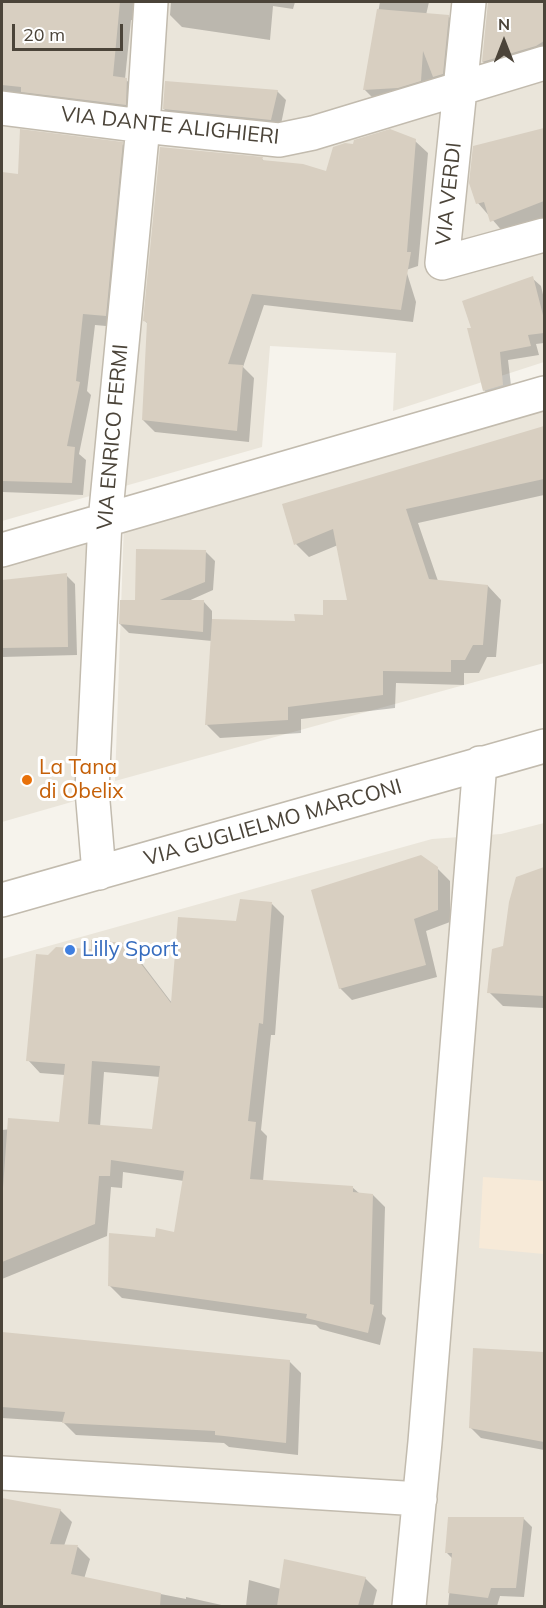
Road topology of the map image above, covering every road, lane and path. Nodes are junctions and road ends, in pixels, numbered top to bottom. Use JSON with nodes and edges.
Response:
{"nodes":[{"id":1,"x":151,"y":2,"type":"edge"},
{"id":2,"x":469,"y":2,"type":"edge"},
{"id":3,"x":544,"y":63,"type":"edge"},
{"id":4,"x":459,"y":90,"type":"junction"},
{"id":5,"x":2,"y":108,"type":"edge"},
{"id":6,"x":143,"y":126,"type":"junction"},
{"id":7,"x":544,"y":235,"type":"edge"},
{"id":8,"x":544,"y":393,"type":"edge"},
{"id":9,"x":105,"y":521,"type":"junction"},
{"id":10,"x":2,"y":550,"type":"edge"},
{"id":11,"x":544,"y":746,"type":"edge"},
{"id":12,"x":480,"y":764,"type":"junction"},
{"id":13,"x":99,"y":873,"type":"junction"},
{"id":14,"x":2,"y":900,"type":"edge"},
{"id":15,"x":2,"y":1473,"type":"edge"},
{"id":16,"x":420,"y":1499,"type":"junction"},
{"id":17,"x":409,"y":1606,"type":"edge"}],
"edges":[{"from":1,"to":6,"type":"street","name":"VIA ENRICO FERMI"},
{"from":2,"to":4,"type":"street"},
{"from":3,"to":4,"type":"street","name":"VIA DANTE ALIGHIERI"},
{"from":4,"to":6,"type":"street","name":"VIA DANTE ALIGHIERI"},
{"from":4,"to":7,"type":"street","name":"VIA VERDI"},
{"from":5,"to":6,"type":"street","name":"VIA DANTE ALIGHIERI"},
{"from":6,"to":9,"type":"street","name":"VIA ENRICO FERMI"},
{"from":8,"to":9,"type":"street"},
{"from":9,"to":10,"type":"street"},
{"from":9,"to":13,"type":"street","name":"VIA ENRICO FERMI"},
{"from":11,"to":12,"type":"street","name":"VIA GUGLIELMO MARCONI"},
{"from":12,"to":13,"type":"street","name":"VIA GUGLIELMO MARCONI"},
{"from":12,"to":16,"type":"street"},
{"from":13,"to":14,"type":"street","name":"VIA GUGLIELMO MARCONI"},
{"from":15,"to":16,"type":"street"},
{"from":16,"to":17,"type":"street"}]}
